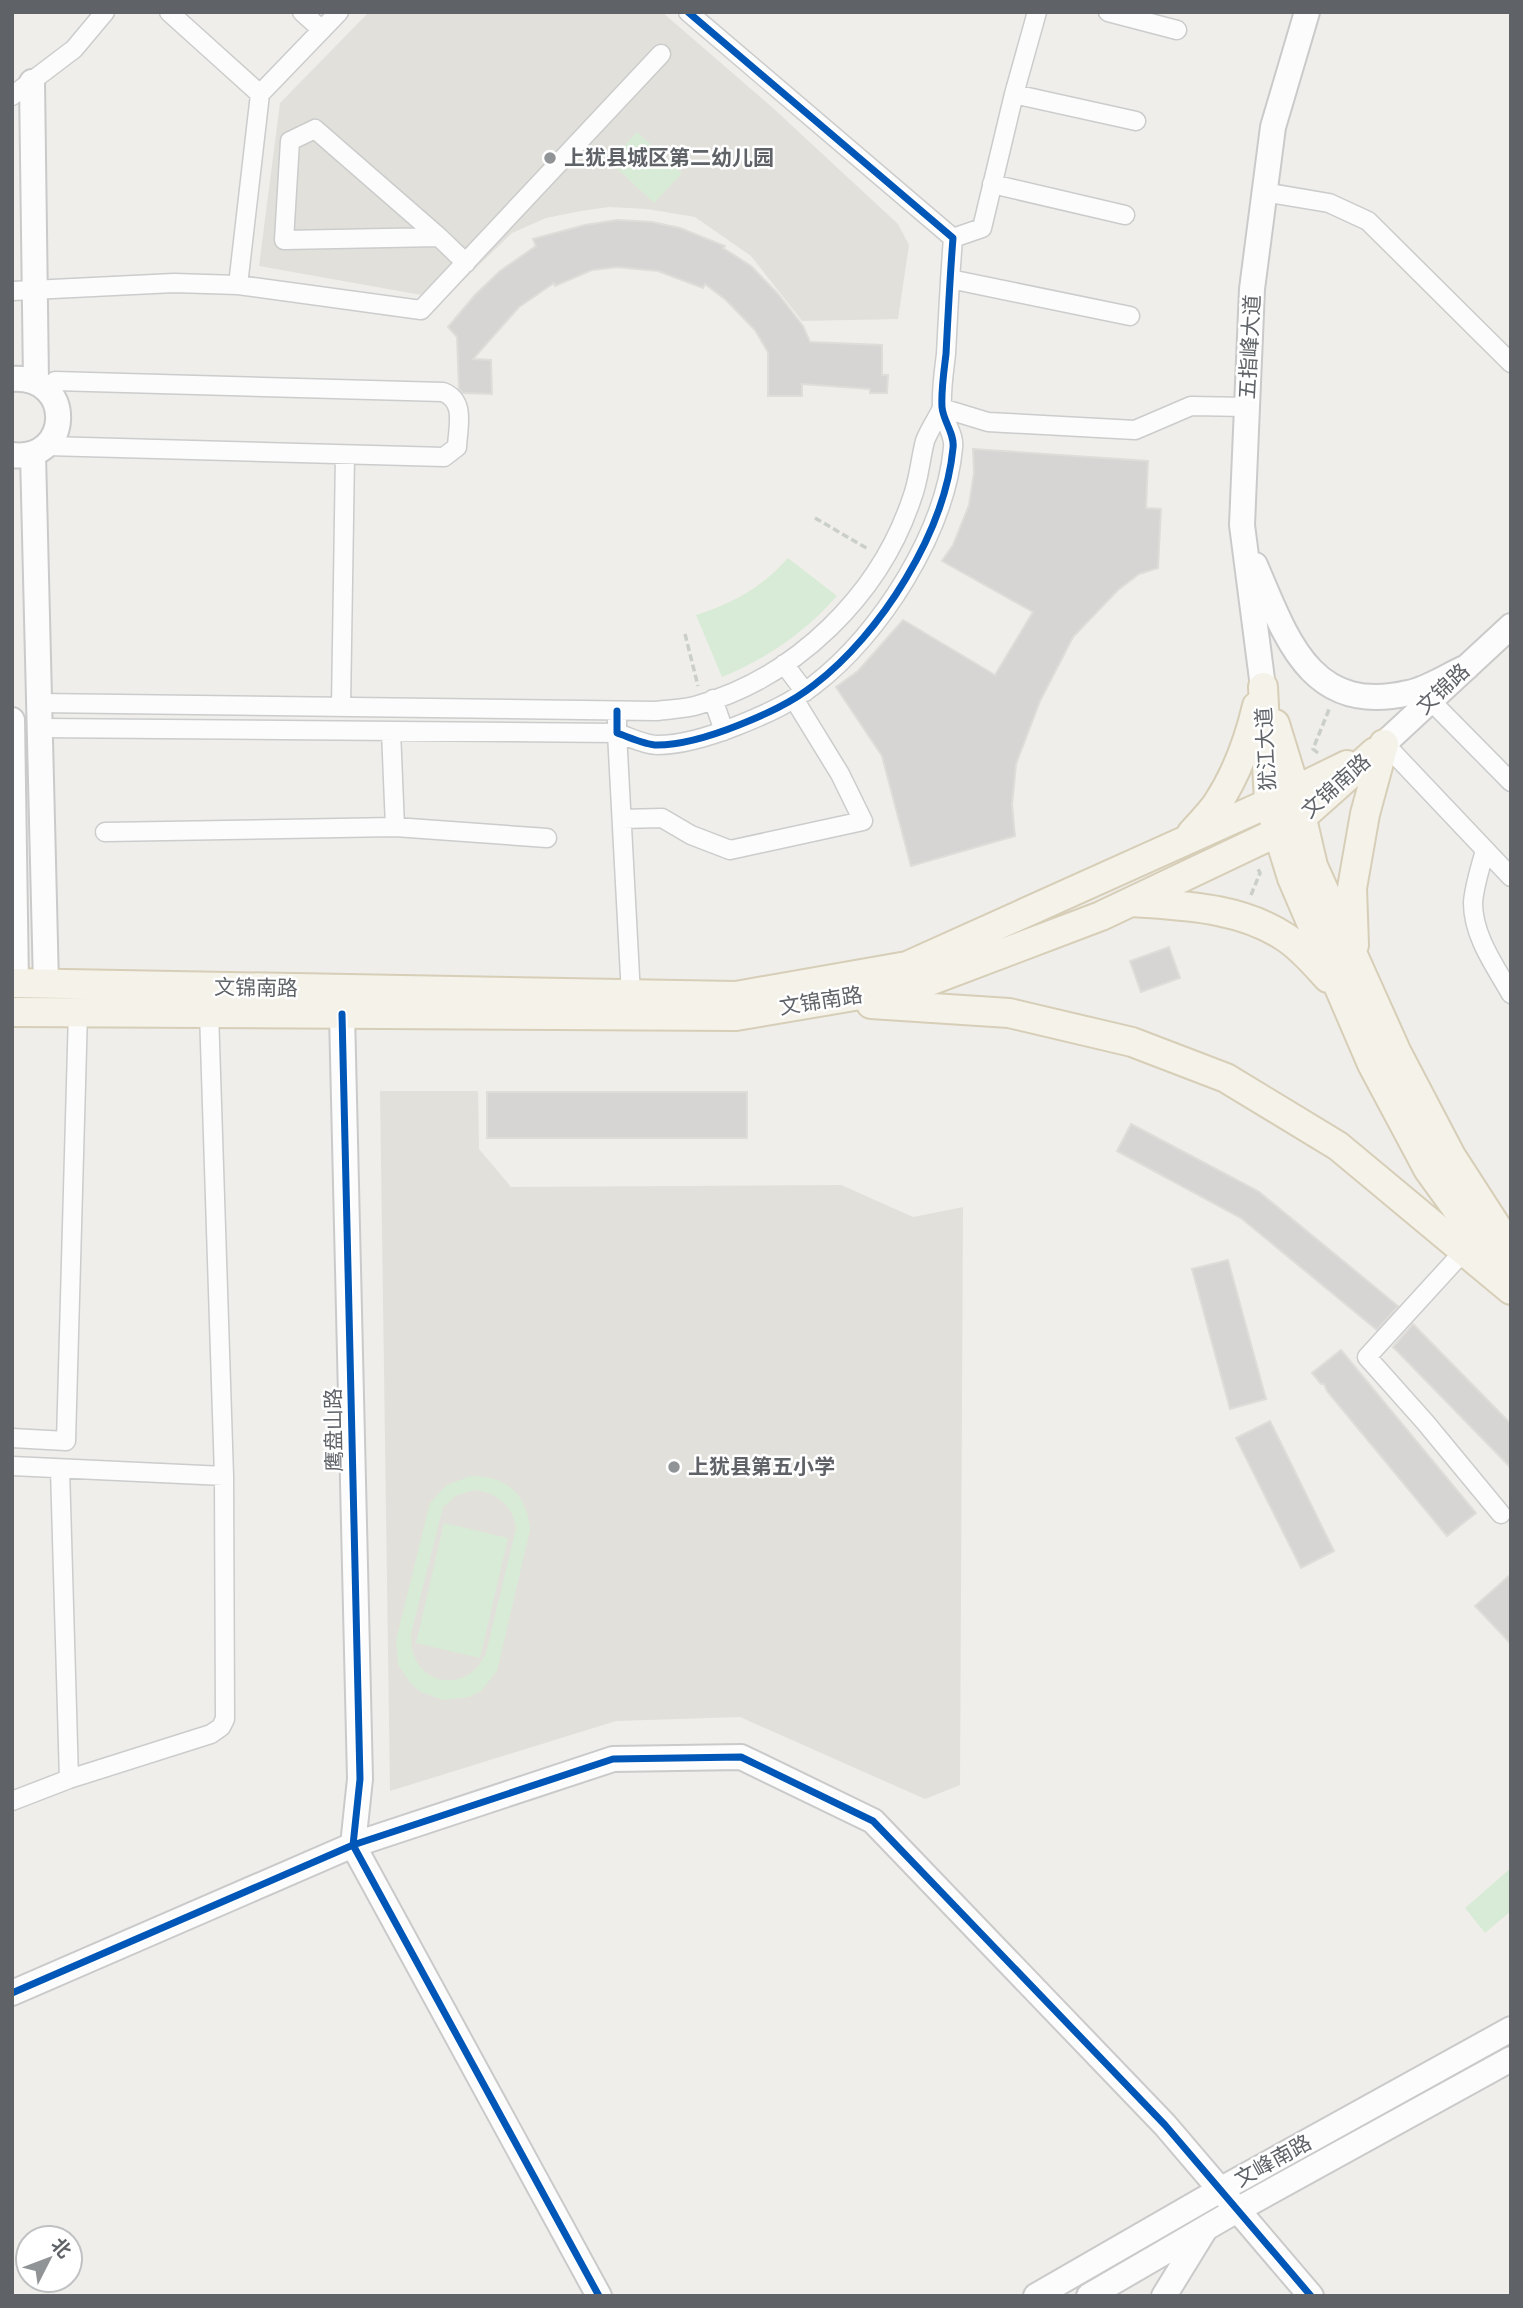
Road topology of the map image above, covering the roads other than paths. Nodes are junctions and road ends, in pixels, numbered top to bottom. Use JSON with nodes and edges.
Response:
{"nodes":[{"id":1,"x":104,"y":12,"type":"edge"},
{"id":2,"x":169,"y":12,"type":"edge"},
{"id":3,"x":302,"y":12,"type":"edge"},
{"id":4,"x":339,"y":12,"type":"edge"},
{"id":5,"x":688,"y":12,"type":"edge"},
{"id":6,"x":1037,"y":12,"type":"edge"},
{"id":7,"x":1108,"y":12,"type":"edge"},
{"id":8,"x":1307,"y":12,"type":"edge"},
{"id":9,"x":322,"y":30,"type":"junction"},
{"id":10,"x":1177,"y":30,"type":"dead end"},
{"id":11,"x":661,"y":54,"type":"dead end"},
{"id":12,"x":22,"y":89,"type":"edge"},
{"id":13,"x":260,"y":94,"type":"junction"},
{"id":14,"x":1014,"y":94,"type":"junction"},
{"id":15,"x":1136,"y":121,"type":"dead end"},
{"id":16,"x":992,"y":184,"type":"junction"},
{"id":17,"x":1264,"y":192,"type":"junction"},
{"id":18,"x":1125,"y":215,"type":"dead end"},
{"id":19,"x":439,"y":237,"type":"junction"},
{"id":20,"x":953,"y":237,"type":"junction"},
{"id":21,"x":466,"y":263,"type":"junction"},
{"id":22,"x":950,"y":279,"type":"junction"},
{"id":23,"x":238,"y":285,"type":"junction"},
{"id":24,"x":24,"y":291,"type":"edge"},
{"id":25,"x":1130,"y":316,"type":"dead end"},
{"id":26,"x":1511,"y":363,"type":"edge"},
{"id":27,"x":32,"y":383,"type":"edge"},
{"id":28,"x":1247,"y":407,"type":"junction"},
{"id":29,"x":942,"y":408,"type":"junction"},
{"id":30,"x":31,"y":452,"type":"edge"},
{"id":31,"x":345,"y":456,"type":"junction"},
{"id":32,"x":915,"y":490,"type":"junction"},
{"id":33,"x":942,"y":499,"type":"junction"},
{"id":34,"x":1244,"y":540,"type":"junction"},
{"id":35,"x":1511,"y":626,"type":"edge"},
{"id":36,"x":785,"y":664,"type":"junction"},
{"id":37,"x":1467,"y":667,"type":"junction"},
{"id":38,"x":1263,"y":687,"type":"junction"},
{"id":39,"x":800,"y":695,"type":"junction"},
{"id":40,"x":1430,"y":700,"type":"junction"},
{"id":41,"x":708,"y":701,"type":"junction"},
{"id":42,"x":341,"y":707,"type":"junction"},
{"id":43,"x":617,"y":711,"type":"junction"},
{"id":44,"x":39,"y":715,"type":"junction"},
{"id":45,"x":12,"y":720,"type":"edge"},
{"id":46,"x":391,"y":731,"type":"junction"},
{"id":47,"x":724,"y":731,"type":"junction"},
{"id":48,"x":617,"y":733,"type":"junction"},
{"id":49,"x":1380,"y":748,"type":"junction"},
{"id":50,"x":1511,"y":782,"type":"edge"},
{"id":51,"x":1295,"y":789,"type":"junction"},
{"id":52,"x":1269,"y":803,"type":"junction"},
{"id":53,"x":1302,"y":817,"type":"junction"},
{"id":54,"x":622,"y":819,"type":"junction"},
{"id":55,"x":396,"y":827,"type":"junction"},
{"id":56,"x":106,"y":832,"type":"dead end"},
{"id":57,"x":1278,"y":832,"type":"junction"},
{"id":58,"x":547,"y":838,"type":"dead end"},
{"id":59,"x":1185,"y":840,"type":"junction"},
{"id":60,"x":1485,"y":849,"type":"junction"},
{"id":61,"x":1511,"y":877,"type":"edge"},
{"id":62,"x":1129,"y":902,"type":"junction"},
{"id":63,"x":1354,"y":958,"type":"junction"},
{"id":64,"x":14,"y":983,"type":"edge"},
{"id":65,"x":46,"y":984,"type":"junction"},
{"id":66,"x":1340,"y":991,"type":"junction"},
{"id":67,"x":1511,"y":994,"type":"edge"},
{"id":68,"x":631,"y":995,"type":"junction"},
{"id":69,"x":823,"y":1001,"type":"junction"},
{"id":70,"x":12,"y":1012,"type":"edge"},
{"id":71,"x":78,"y":1012,"type":"junction"},
{"id":72,"x":209,"y":1013,"type":"junction"},
{"id":73,"x":342,"y":1014,"type":"junction"},
{"id":74,"x":1511,"y":1249,"type":"edge"},
{"id":75,"x":1464,"y":1252,"type":"junction"},
{"id":76,"x":1511,"y":1284,"type":"edge"},
{"id":77,"x":1511,"y":1290,"type":"edge"},
{"id":78,"x":12,"y":1438,"type":"edge"},
{"id":79,"x":12,"y":1466,"type":"edge"},
{"id":80,"x":60,"y":1469,"type":"junction"},
{"id":81,"x":224,"y":1476,"type":"junction"},
{"id":82,"x":1501,"y":1514,"type":"dead end"},
{"id":83,"x":69,"y":1779,"type":"junction"},
{"id":84,"x":12,"y":1801,"type":"edge"},
{"id":85,"x":353,"y":1845,"type":"junction"},
{"id":86,"x":12,"y":1993,"type":"edge"},
{"id":87,"x":1511,"y":2029,"type":"edge"},
{"id":88,"x":1511,"y":2059,"type":"edge"},
{"id":89,"x":1220,"y":2190,"type":"junction"},
{"id":90,"x":1237,"y":2210,"type":"junction"},
{"id":91,"x":1206,"y":2228,"type":"junction"},
{"id":92,"x":598,"y":2296,"type":"edge"},
{"id":93,"x":1036,"y":2296,"type":"edge"},
{"id":94,"x":1089,"y":2296,"type":"edge"},
{"id":95,"x":1164,"y":2296,"type":"edge"},
{"id":96,"x":1311,"y":2296,"type":"edge"}],
"edges":[{"from":1,"to":12,"type":"street"},
{"from":2,"to":13,"type":"street"},
{"from":3,"to":9,"type":"street"},
{"from":4,"to":9,"type":"street"},
{"from":5,"to":20,"type":"street"},
{"from":6,"to":14,"type":"street"},
{"from":7,"to":10,"type":"street"},
{"from":8,"to":17,"type":"street","name":"五指峰大道"},
{"from":9,"to":13,"type":"street"},
{"from":11,"to":21,"type":"street"},
{"from":12,"to":24,"type":"street"},
{"from":13,"to":23,"type":"street"},
{"from":14,"to":15,"type":"street"},
{"from":14,"to":16,"type":"street"},
{"from":16,"to":18,"type":"street"},
{"from":16,"to":20,"type":"street"},
{"from":17,"to":26,"type":"street"},
{"from":17,"to":28,"type":"street","name":"五指峰大道"},
{"from":19,"to":19,"type":"street"},
{"from":19,"to":21,"type":"street"},
{"from":20,"to":22,"type":"street"},
{"from":21,"to":23,"type":"street"},
{"from":22,"to":25,"type":"street"},
{"from":22,"to":29,"type":"street"},
{"from":23,"to":24,"type":"street"},
{"from":24,"to":27,"type":"street"},
{"from":27,"to":30,"type":"street"},
{"from":27,"to":31,"type":"street"},
{"from":28,"to":29,"type":"street"},
{"from":28,"to":34,"type":"street","name":"五指峰大道"},
{"from":29,"to":32,"type":"street"},
{"from":29,"to":33,"type":"street"},
{"from":30,"to":31,"type":"street"},
{"from":30,"to":44,"type":"street"},
{"from":31,"to":42,"type":"street"},
{"from":32,"to":33,"type":"street"},
{"from":32,"to":36,"type":"street"},
{"from":33,"to":39,"type":"street"},
{"from":34,"to":37,"type":"street"},
{"from":34,"to":38,"type":"street","name":"五指峰大道"},
{"from":35,"to":37,"type":"street","name":"文锦路"},
{"from":36,"to":39,"type":"street"},
{"from":36,"to":41,"type":"street"},
{"from":37,"to":40,"type":"street","name":"文锦路"},
{"from":38,"to":51,"type":"main road","name":"犹江大道"},
{"from":38,"to":52,"type":"main road","name":"犹江大道"},
{"from":38,"to":59,"type":"main road"},
{"from":39,"to":47,"type":"street"},
{"from":39,"to":54,"type":"street"},
{"from":40,"to":49,"type":"street","name":"文锦路"},
{"from":40,"to":50,"type":"street"},
{"from":41,"to":43,"type":"street"},
{"from":41,"to":47,"type":"street"},
{"from":42,"to":43,"type":"street"},
{"from":42,"to":44,"type":"street"},
{"from":43,"to":48,"type":"street"},
{"from":44,"to":45,"type":"street"},
{"from":44,"to":46,"type":"street"},
{"from":44,"to":65,"type":"street"},
{"from":45,"to":64,"type":"street"},
{"from":46,"to":48,"type":"street"},
{"from":46,"to":55,"type":"street"},
{"from":47,"to":48,"type":"street"},
{"from":48,"to":54,"type":"street"},
{"from":49,"to":51,"type":"main road","name":"文锦南路"},
{"from":49,"to":53,"type":"main road","name":"文锦南路"},
{"from":49,"to":60,"type":"street"},
{"from":49,"to":63,"type":"main road"},
{"from":51,"to":52,"type":"main road","name":"文锦南路"},
{"from":51,"to":53,"type":"main road","name":"犹江大道"},
{"from":52,"to":57,"type":"main road","name":"犹江大道"},
{"from":52,"to":59,"type":"main road","name":"文锦南路"},
{"from":53,"to":57,"type":"main road","name":"文锦南路"},
{"from":53,"to":63,"type":"main road","name":"犹江大道"},
{"from":54,"to":68,"type":"street"},
{"from":55,"to":56,"type":"street"},
{"from":55,"to":58,"type":"street"},
{"from":57,"to":62,"type":"main road","name":"文锦南路"},
{"from":57,"to":66,"type":"main road","name":"犹江大道"},
{"from":59,"to":68,"type":"main road","name":"文锦南路"},
{"from":60,"to":61,"type":"street"},
{"from":60,"to":67,"type":"street"},
{"from":62,"to":66,"type":"main road"},
{"from":62,"to":69,"type":"main road","name":"文锦南路"},
{"from":63,"to":74,"type":"main road","name":"犹江大道"},
{"from":64,"to":65,"type":"main road","name":"文锦南路"},
{"from":65,"to":68,"type":"main road","name":"文锦南路"},
{"from":66,"to":76,"type":"main road","name":"犹江大道"},
{"from":69,"to":73,"type":"main road","name":"文锦南路"},
{"from":69,"to":75,"type":"main road"},
{"from":70,"to":71,"type":"main road","name":"文锦南路"},
{"from":71,"to":72,"type":"main road","name":"文锦南路"},
{"from":71,"to":78,"type":"street"},
{"from":72,"to":73,"type":"main road","name":"文锦南路"},
{"from":72,"to":81,"type":"street"},
{"from":73,"to":85,"type":"street","name":"鹰盘山路"},
{"from":75,"to":77,"type":"main road"},
{"from":75,"to":82,"type":"street"},
{"from":79,"to":80,"type":"street"},
{"from":80,"to":81,"type":"street"},
{"from":80,"to":83,"type":"street"},
{"from":81,"to":83,"type":"street"},
{"from":83,"to":84,"type":"street"},
{"from":85,"to":86,"type":"street"},
{"from":85,"to":89,"type":"street"},
{"from":85,"to":92,"type":"street"},
{"from":87,"to":89,"type":"street","name":"文峰南路"},
{"from":88,"to":90,"type":"street","name":"文峰南路"},
{"from":89,"to":90,"type":"street"},
{"from":89,"to":93,"type":"street","name":"文峰南路"},
{"from":90,"to":91,"type":"street","name":"文峰南路"},
{"from":90,"to":96,"type":"street"},
{"from":91,"to":94,"type":"street","name":"文峰南路"},
{"from":91,"to":95,"type":"street"}]}
